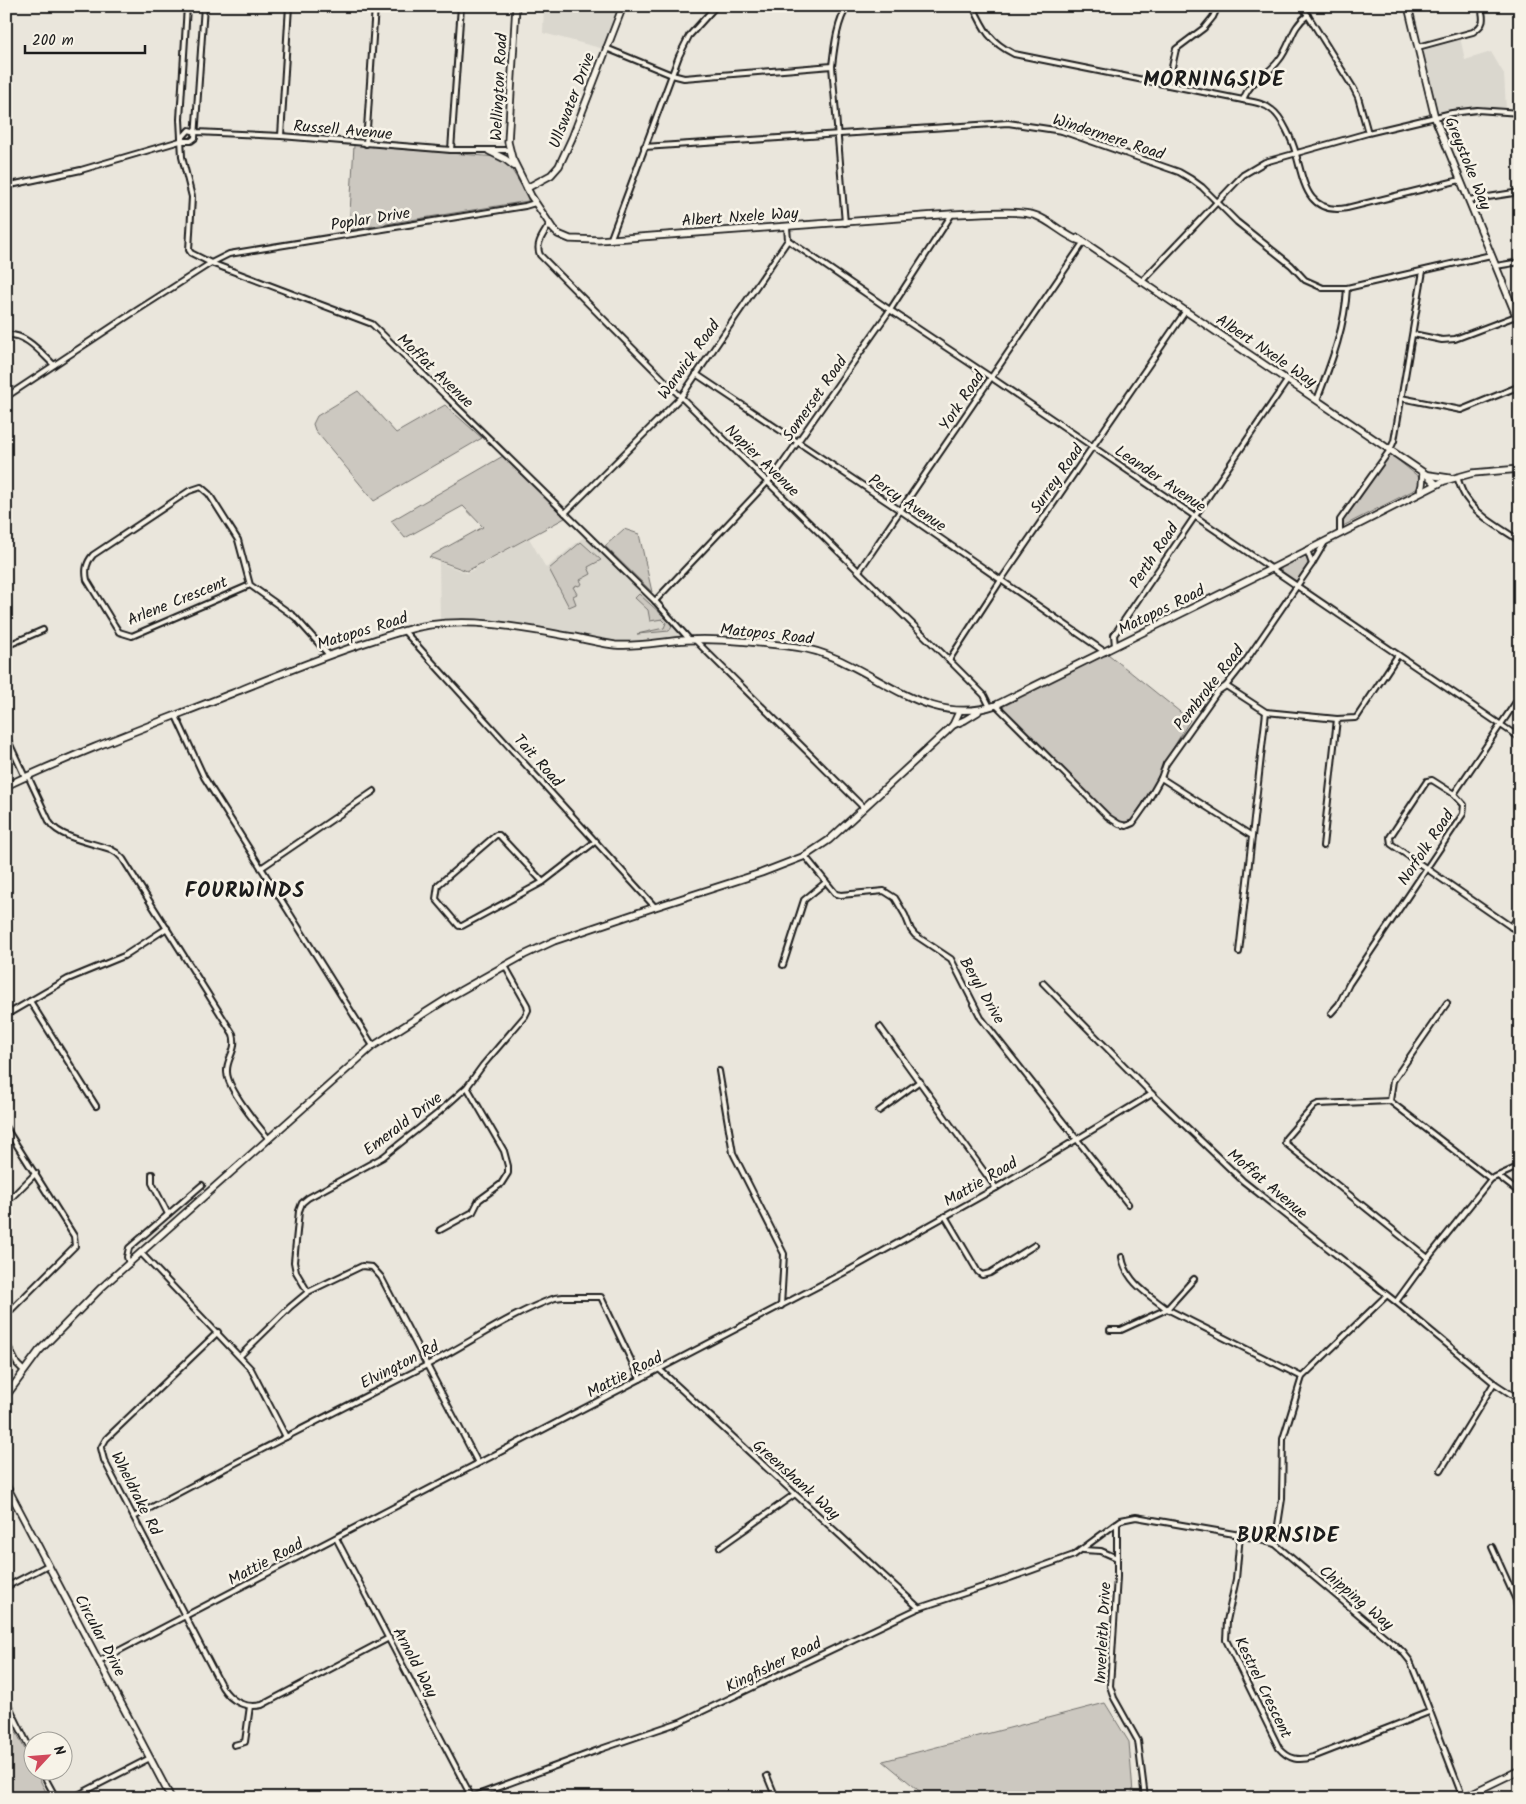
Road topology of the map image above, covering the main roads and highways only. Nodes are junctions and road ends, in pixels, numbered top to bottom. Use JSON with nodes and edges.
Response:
{"nodes":[{"id":1,"x":516,"y":6,"type":"edge"},
{"id":2,"x":623,"y":6,"type":"edge"},
{"id":3,"x":1408,"y":6,"type":"edge"},
{"id":4,"x":489,"y":151,"type":"road end"},
{"id":5,"x":515,"y":168,"type":"junction"},
{"id":6,"x":526,"y":188,"type":"junction"},
{"id":7,"x":1520,"y":325,"type":"edge"},
{"id":8,"x":1520,"y":468,"type":"edge"},
{"id":9,"x":1423,"y":473,"type":"junction"},
{"id":10,"x":1454,"y":478,"type":"junction"},
{"id":11,"x":1434,"y":486,"type":"junction"},
{"id":12,"x":1420,"y":492,"type":"junction"},
{"id":13,"x":981,"y":710,"type":"junction"},
{"id":14,"x":959,"y":712,"type":"junction"},
{"id":15,"x":954,"y":725,"type":"junction"},
{"id":16,"x":6,"y":786,"type":"edge"},
{"id":17,"x":6,"y":1396,"type":"edge"},
{"id":18,"x":6,"y":1485,"type":"edge"},
{"id":19,"x":1520,"y":1770,"type":"edge"},
{"id":20,"x":171,"y":1798,"type":"edge"},
{"id":21,"x":1463,"y":1798,"type":"edge"}],
"edges":[{"from":1,"to":5,"type":"main road","name":"Wellington Road"},
{"from":2,"to":6,"type":"main road","name":"Ullswater Drive"},
{"from":3,"to":7,"type":"main road","name":"Greystoke Way"},
{"from":4,"to":5,"type":"main road"},
{"from":5,"to":6,"type":"main road","name":"Albert Nxele Way"},
{"from":6,"to":9,"type":"main road","name":"Albert Nxele Way"},
{"from":8,"to":10,"type":"main road","name":"Matopos Road"},
{"from":9,"to":10,"type":"main road"},
{"from":9,"to":11,"type":"main road"},
{"from":9,"to":12,"type":"main road"},
{"from":10,"to":11,"type":"main road","name":"Matopos Road"},
{"from":11,"to":12,"type":"main road","name":"Matopos Road"},
{"from":12,"to":13,"type":"main road","name":"Matopos Road"},
{"from":13,"to":14,"type":"main road","name":"Matopos Road"},
{"from":13,"to":15,"type":"main road"},
{"from":14,"to":15,"type":"main road"},
{"from":14,"to":16,"type":"main road","name":"Matopos Road"},
{"from":15,"to":17,"type":"main road"},
{"from":18,"to":20,"type":"main road","name":"Circular Drive"},
{"from":19,"to":21,"type":"main road"}]}
